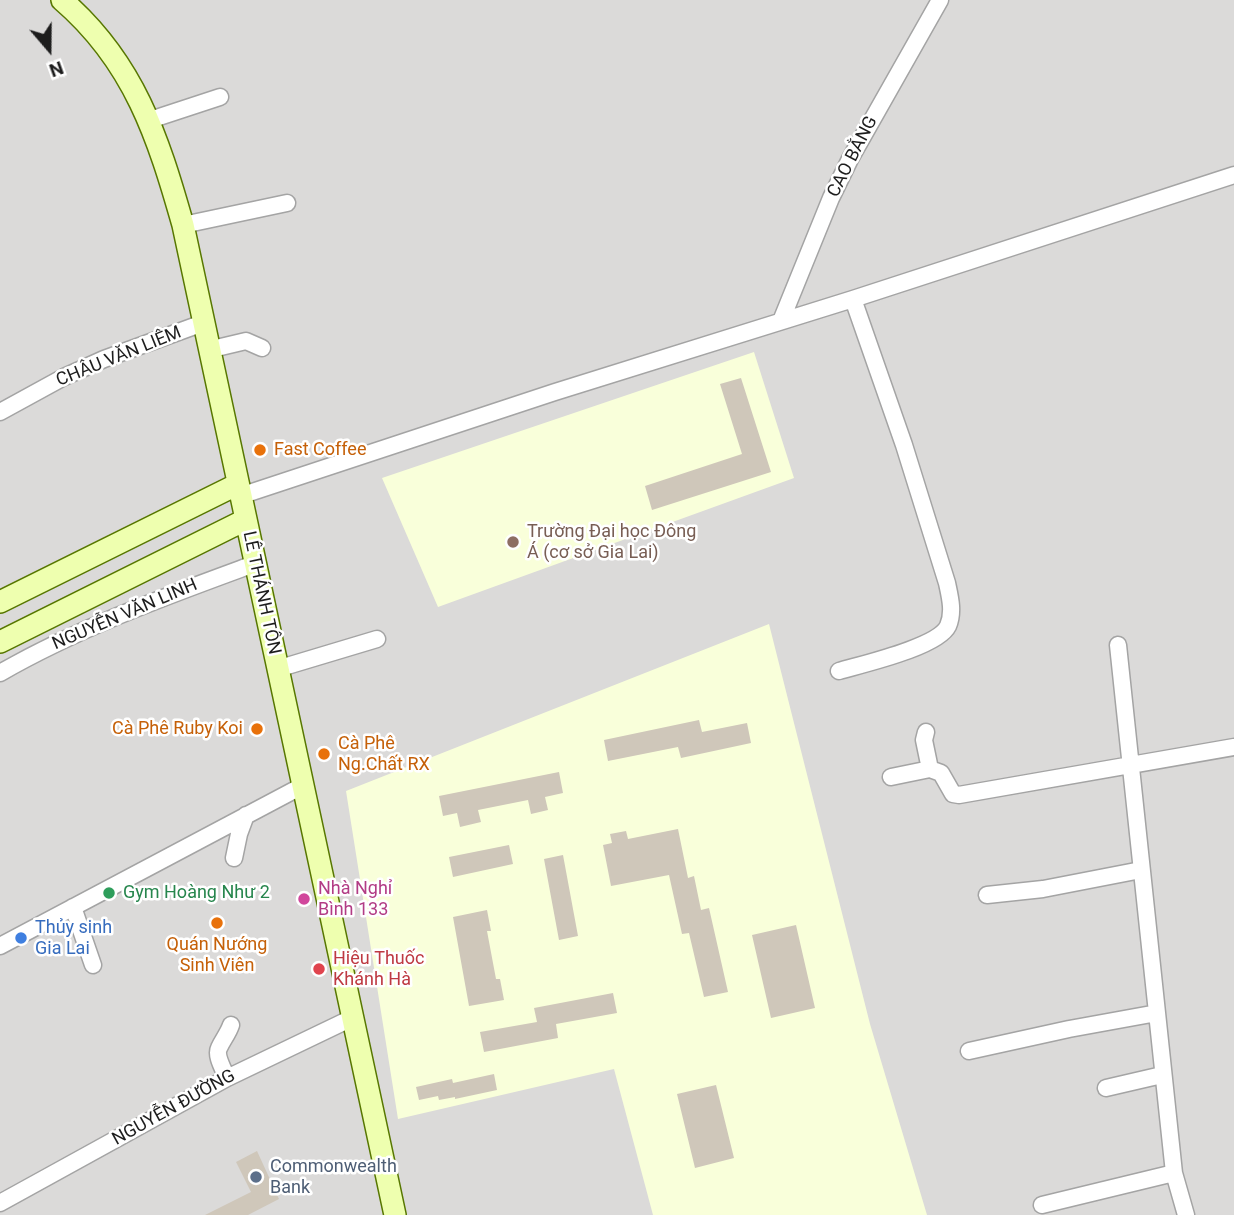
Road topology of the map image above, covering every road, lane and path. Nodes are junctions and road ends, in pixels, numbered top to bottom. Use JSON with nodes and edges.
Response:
{"nodes":[{"id":1,"x":62,"y":0,"type":"edge"},
{"id":2,"x":940,"y":0,"type":"edge"},
{"id":3,"x":220,"y":97,"type":"dead end"},
{"id":4,"x":150,"y":120,"type":"junction"},
{"id":5,"x":1234,"y":175,"type":"edge"},
{"id":6,"x":287,"y":203,"type":"dead end"},
{"id":7,"x":183,"y":225,"type":"junction"},
{"id":8,"x":853,"y":299,"type":"junction"},
{"id":9,"x":781,"y":321,"type":"junction"},
{"id":10,"x":202,"y":323,"type":"junction"},
{"id":11,"x":262,"y":348,"type":"dead end"},
{"id":12,"x":208,"y":350,"type":"junction"},
{"id":13,"x":0,"y":412,"type":"edge"},
{"id":14,"x":239,"y":490,"type":"junction"},
{"id":15,"x":245,"y":520,"type":"junction"},
{"id":16,"x":254,"y":564,"type":"junction"},
{"id":17,"x":0,"y":602,"type":"edge"},
{"id":18,"x":376,"y":639,"type":"dead end"},
{"id":19,"x":0,"y":642,"type":"edge"},
{"id":20,"x":1118,"y":645,"type":"dead end"},
{"id":21,"x":277,"y":669,"type":"junction"},
{"id":22,"x":839,"y":671,"type":"dead end"},
{"id":23,"x":0,"y":673,"type":"edge"},
{"id":24,"x":926,"y":732,"type":"dead end"},
{"id":25,"x":1234,"y":747,"type":"edge"},
{"id":26,"x":1130,"y":764,"type":"junction"},
{"id":27,"x":930,"y":769,"type":"junction"},
{"id":28,"x":891,"y":777,"type":"dead end"},
{"id":29,"x":302,"y":786,"type":"junction"},
{"id":30,"x":246,"y":815,"type":"junction"},
{"id":31,"x":234,"y":858,"type":"dead end"},
{"id":32,"x":1141,"y":870,"type":"junction"},
{"id":33,"x":987,"y":895,"type":"dead end"},
{"id":34,"x":72,"y":907,"type":"junction"},
{"id":35,"x":0,"y":946,"type":"edge"},
{"id":36,"x":93,"y":965,"type":"dead end"},
{"id":37,"x":1157,"y":1013,"type":"junction"},
{"id":38,"x":352,"y":1018,"type":"junction"},
{"id":39,"x":231,"y":1025,"type":"dead end"},
{"id":40,"x":969,"y":1051,"type":"dead end"},
{"id":41,"x":1163,"y":1075,"type":"junction"},
{"id":42,"x":227,"y":1078,"type":"junction"},
{"id":43,"x":1106,"y":1088,"type":"dead end"},
{"id":44,"x":1174,"y":1173,"type":"junction"},
{"id":45,"x":0,"y":1203,"type":"edge"},
{"id":46,"x":1042,"y":1205,"type":"dead end"},
{"id":47,"x":395,"y":1215,"type":"edge"},
{"id":48,"x":1186,"y":1215,"type":"edge"}],
"edges":[{"from":1,"to":4,"type":"main road","name":"LÊ THÁNH TÔN"},
{"from":2,"to":9,"type":"street","name":"CAO BẰNG"},
{"from":3,"to":4,"type":"street"},
{"from":4,"to":7,"type":"main road","name":"LÊ THÁNH TÔN"},
{"from":5,"to":8,"type":"street"},
{"from":6,"to":7,"type":"street"},
{"from":7,"to":10,"type":"main road","name":"LÊ THÁNH TÔN"},
{"from":8,"to":9,"type":"street"},
{"from":8,"to":22,"type":"street"},
{"from":9,"to":14,"type":"street"},
{"from":10,"to":12,"type":"main road","name":"LÊ THÁNH TÔN"},
{"from":10,"to":13,"type":"street","name":"CHÂU VĂN LIÊM"},
{"from":11,"to":12,"type":"street"},
{"from":12,"to":14,"type":"main road","name":"LÊ THÁNH TÔN"},
{"from":14,"to":15,"type":"main road","name":"LÊ THÁNH TÔN"},
{"from":14,"to":17,"type":"main road"},
{"from":15,"to":16,"type":"main road","name":"LÊ THÁNH TÔN"},
{"from":15,"to":19,"type":"main road","name":"NGUYỄN VĂN LINH"},
{"from":16,"to":21,"type":"main road","name":"LÊ THÁNH TÔN"},
{"from":16,"to":23,"type":"street","name":"NGUYỄN VĂN LINH"},
{"from":18,"to":21,"type":"street"},
{"from":20,"to":26,"type":"street"},
{"from":21,"to":29,"type":"main road","name":"LÊ THÁNH TÔN"},
{"from":24,"to":27,"type":"street"},
{"from":25,"to":26,"type":"street"},
{"from":26,"to":27,"type":"street"},
{"from":26,"to":32,"type":"street"},
{"from":27,"to":28,"type":"street"},
{"from":29,"to":30,"type":"street"},
{"from":29,"to":38,"type":"main road","name":"LÊ THÁNH TÔN"},
{"from":30,"to":31,"type":"street"},
{"from":30,"to":34,"type":"street"},
{"from":32,"to":33,"type":"street"},
{"from":32,"to":37,"type":"street"},
{"from":34,"to":35,"type":"street"},
{"from":34,"to":36,"type":"street"},
{"from":37,"to":40,"type":"street"},
{"from":37,"to":41,"type":"street"},
{"from":38,"to":42,"type":"street","name":"NGUYỄN ĐƯỜNG"},
{"from":38,"to":47,"type":"main road","name":"LÊ THÁNH TÔN"},
{"from":39,"to":42,"type":"street"},
{"from":41,"to":43,"type":"street"},
{"from":41,"to":44,"type":"street"},
{"from":42,"to":45,"type":"street","name":"NGUYỄN ĐƯỜNG"},
{"from":44,"to":46,"type":"street"},
{"from":44,"to":48,"type":"street"}]}
